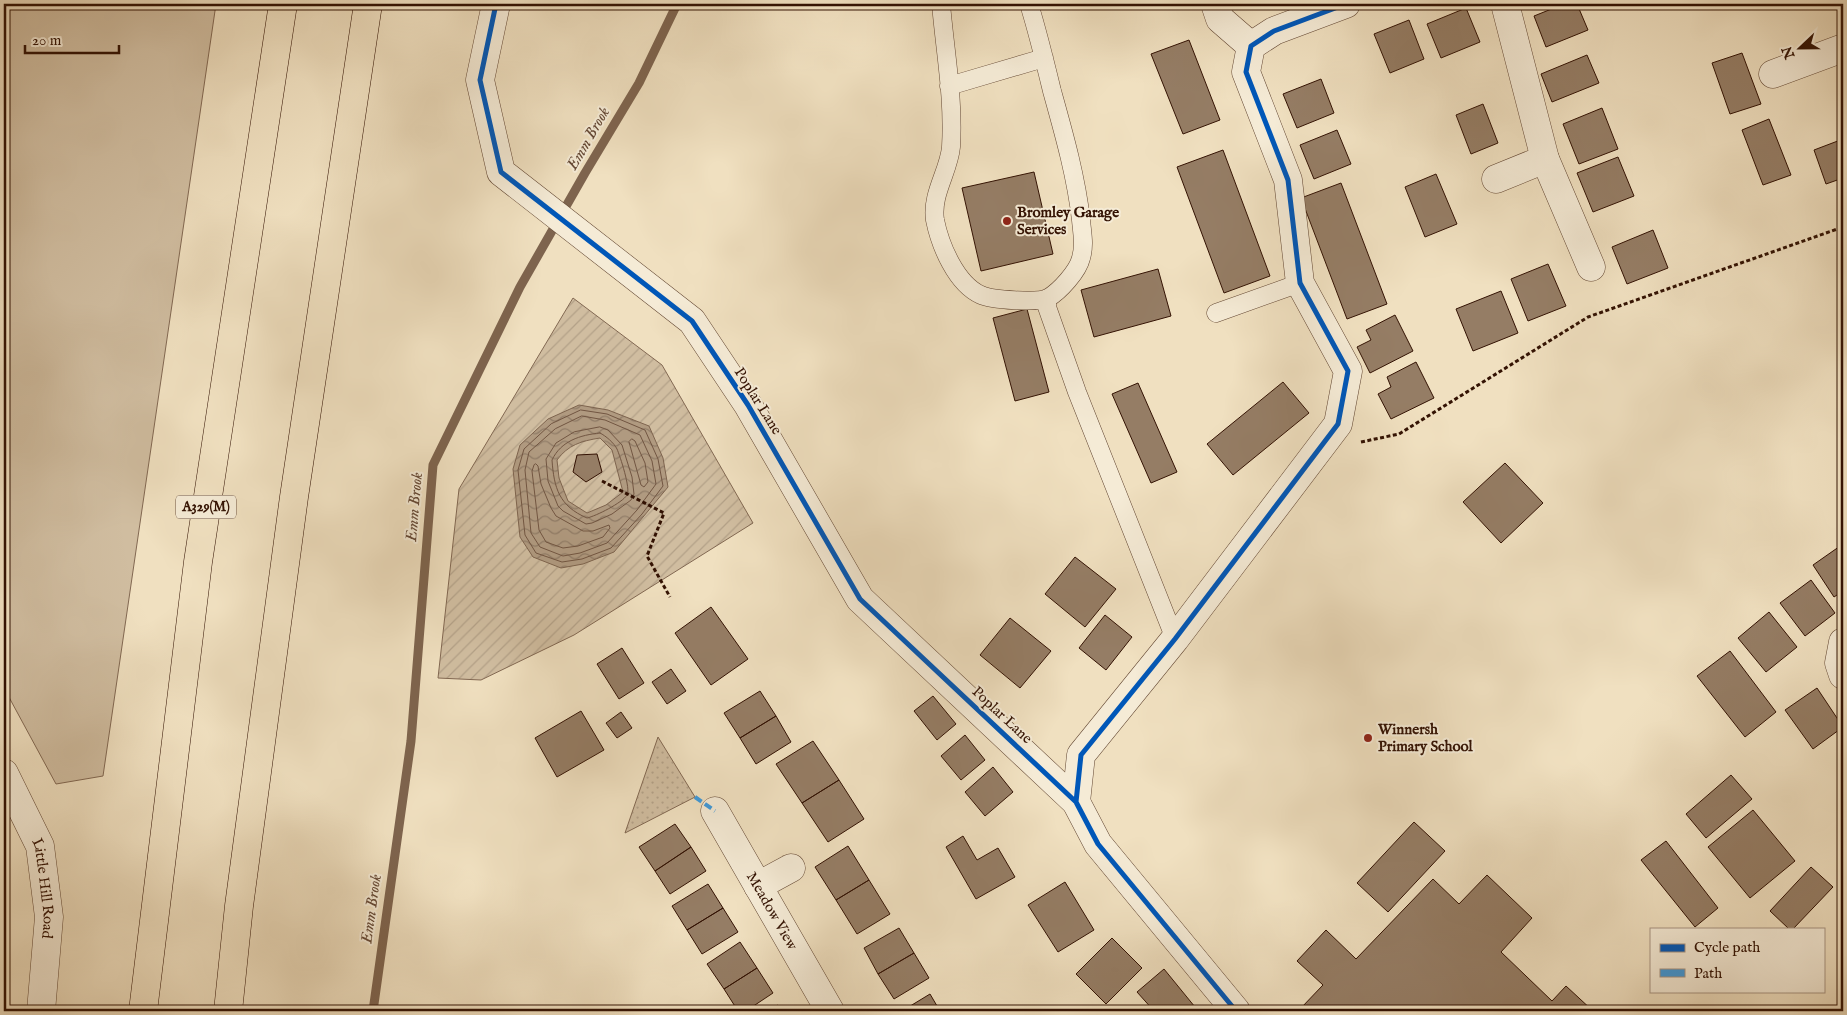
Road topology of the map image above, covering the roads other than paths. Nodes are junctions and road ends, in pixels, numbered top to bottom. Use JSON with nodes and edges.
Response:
{"nodes":[{"id":1,"x":282,"y":4,"type":"edge"},
{"id":2,"x":368,"y":4,"type":"edge"},
{"id":3,"x":378,"y":4,"type":"edge"},
{"id":4,"x":496,"y":4,"type":"edge"},
{"id":5,"x":941,"y":4,"type":"edge"},
{"id":6,"x":1029,"y":4,"type":"edge"},
{"id":7,"x":1214,"y":4,"type":"edge"},
{"id":8,"x":1346,"y":4,"type":"edge"},
{"id":9,"x":1505,"y":4,"type":"edge"},
{"id":10,"x":1251,"y":46,"type":"junction"},
{"id":11,"x":1843,"y":48,"type":"edge"},
{"id":12,"x":361,"y":56,"type":"junction"},
{"id":13,"x":1044,"y":58,"type":"junction"},
{"id":14,"x":1773,"y":74,"type":"dead end"},
{"id":15,"x":949,"y":86,"type":"junction"},
{"id":16,"x":1545,"y":159,"type":"junction"},
{"id":17,"x":1496,"y":179,"type":"dead end"},
{"id":18,"x":1591,"y":267,"type":"dead end"},
{"id":19,"x":1300,"y":282,"type":"junction"},
{"id":20,"x":1047,"y":298,"type":"junction"},
{"id":21,"x":1216,"y":313,"type":"dead end"},
{"id":22,"x":1175,"y":639,"type":"junction"},
{"id":23,"x":1843,"y":642,"type":"edge"},
{"id":24,"x":1843,"y":675,"type":"edge"},
{"id":25,"x":4,"y":772,"type":"edge"},
{"id":26,"x":1076,"y":802,"type":"junction"},
{"id":27,"x":715,"y":811,"type":"dead end"},
{"id":28,"x":791,"y":868,"type":"dead end"},
{"id":29,"x":758,"y":886,"type":"junction"},
{"id":30,"x":41,"y":1011,"type":"edge"},
{"id":31,"x":144,"y":1011,"type":"edge"},
{"id":32,"x":228,"y":1011,"type":"edge"},
{"id":33,"x":830,"y":1011,"type":"edge"},
{"id":34,"x":1236,"y":1011,"type":"edge"}],
"edges":[{"from":1,"to":31,"type":"highway","number":"A329(M)"},
{"from":2,"to":12,"type":"highway"},
{"from":3,"to":12,"type":"highway"},
{"from":4,"to":26,"type":"street","name":"Poplar Lane"},
{"from":5,"to":15,"type":"lane"},
{"from":6,"to":13,"type":"lane"},
{"from":7,"to":10,"type":"street"},
{"from":8,"to":10,"type":"street"},
{"from":9,"to":16,"type":"street"},
{"from":10,"to":19,"type":"street"},
{"from":11,"to":14,"type":"street"},
{"from":12,"to":32,"type":"highway"},
{"from":13,"to":15,"type":"lane"},
{"from":13,"to":20,"type":"lane"},
{"from":15,"to":20,"type":"lane"},
{"from":16,"to":17,"type":"street"},
{"from":16,"to":18,"type":"street"},
{"from":19,"to":21,"type":"lane"},
{"from":19,"to":22,"type":"street"},
{"from":20,"to":22,"type":"lane"},
{"from":22,"to":26,"type":"street"},
{"from":23,"to":24,"type":"street"},
{"from":25,"to":30,"type":"street","name":"Little Hill Road"},
{"from":26,"to":34,"type":"street","name":"Poplar Lane"},
{"from":27,"to":29,"type":"street","name":"Meadow View"},
{"from":28,"to":29,"type":"street"},
{"from":29,"to":33,"type":"street","name":"Meadow View"}]}
